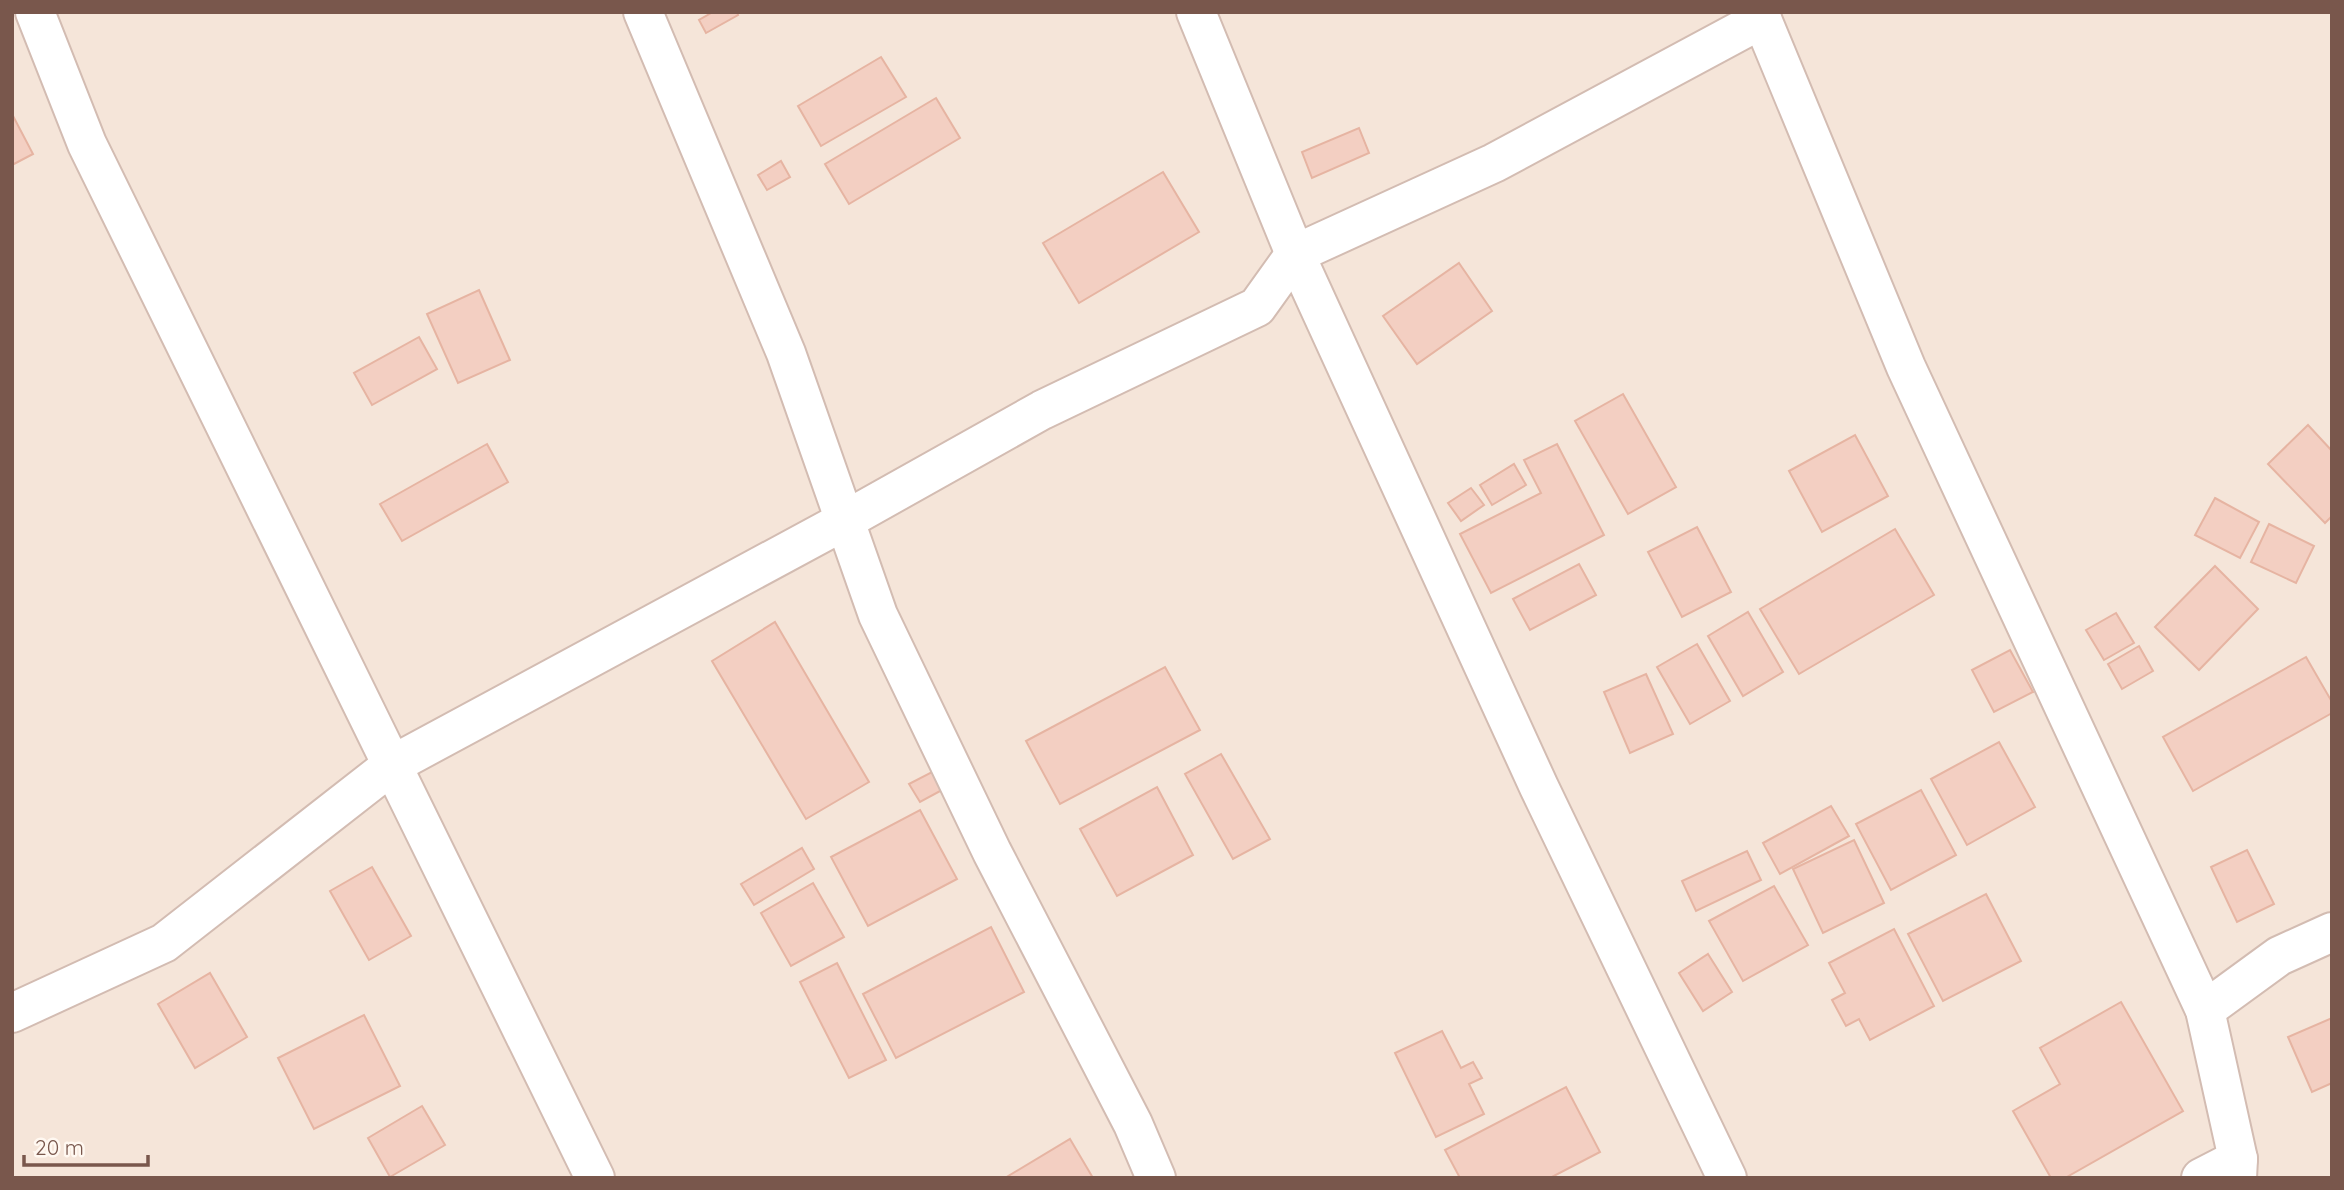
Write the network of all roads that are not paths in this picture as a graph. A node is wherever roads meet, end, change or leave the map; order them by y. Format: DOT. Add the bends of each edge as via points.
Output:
graph roads {
  1 [pos="35,12"];
  2 [pos="643,12"];
  3 [pos="1196,12"];
  4 [pos="1760,15"];
  5 [pos="1295,254"];
  6 [pos="844,522"];
  7 [pos="392,765"];
  8 [pos="2332,932"];
  9 [pos="2205,1010"];
  10 [pos="12,1013"];
  11 [pos="2237,1168"];
  12 [pos="594,1178"];
  13 [pos="1156,1178"];
  14 [pos="1727,1178"];
  15 [pos="2201,1178"];
  1 -- 7 [label="street" via="87,144"];
  2 -- 6 [label="street" via="786,353"];
  3 -- 5 [label="street"];
  4 -- 5 [label="street" via="1494,163"];
  4 -- 9 [label="street" via="1906,367"];
  5 -- 6 [label="street" via="1257,307 1042,410"];
  5 -- 14 [label="street" via="1539,787"];
  6 -- 7 [label="street"];
  6 -- 13 [label="street" via="878,615"];
  7 -- 10 [label="street" via="164,943"];
  7 -- 12 [label="street"];
  8 -- 9 [label="street" via="2279,956"];
  9 -- 11 [label="street"];
  11 -- 15 [label="street"];
}
